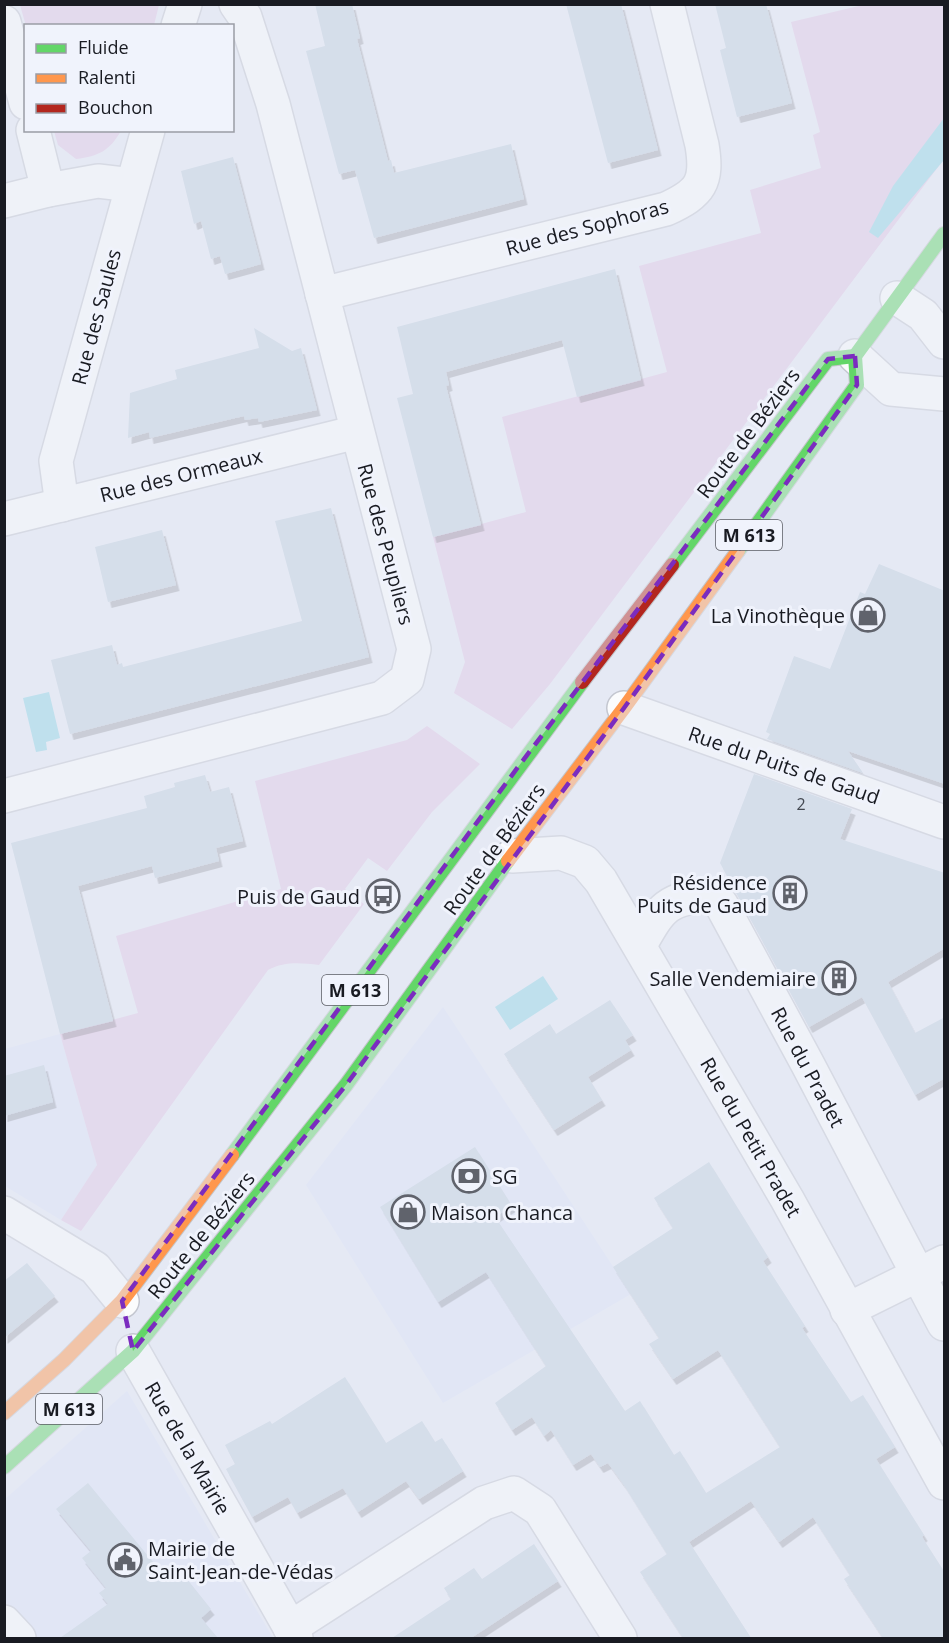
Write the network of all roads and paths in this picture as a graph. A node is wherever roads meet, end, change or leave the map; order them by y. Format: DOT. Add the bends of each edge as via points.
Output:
graph roads {
  1 [pos="184,4"];
  2 [pos="237,4"];
  3 [pos="667,4"];
  4 [pos="4,22"];
  5 [pos="179,24"];
  6 [pos="24,96"];
  7 [pos="34,132"];
  8 [pos="147,132"];
  9 [pos="132,185"];
  10 [pos="48,190"];
  11 [pos="4,201"];
  12 [pos="945,234"];
  13 [pos="322,294"];
  14 [pos="897,298"];
  15 [pos="945,342"];
  16 [pos="855,356"];
  17 [pos="945,394"];
  18 [pos="357,432"];
  19 [pos="62,505"];
  20 [pos="4,519"];
  21 [pos="620,705"];
  22 [pos="4,796"];
  23 [pos="945,822"];
  24 [pos="512,856"];
  25 [pos="640,945"];
  26 [pos="4,1213"];
  27 [pos="931,1269"];
  28 [pos="847,1310"];
  29 [pos="945,1324"];
  30 [pos="127,1326"];
  31 [pos="4,1413"];
  32 [pos="4,1467"];
  33 [pos="945,1483"];
  34 [pos="4,1622"];
  35 [pos="293,1633"];
  36 [pos="19,1638"];
  37 [pos="620,1638"];
  1 -- 5 [label="street"];
  2 -- 13 [label="street, Rue des Peupliers" via="245,17 273,104"];
  3 -- 13 [label="street, Rue des Sophoras" via="705,166 701,185 684,201 666,209"];
  4 -- 6 [label="street"];
  7 -- 10 [label="street"];
  8 -- 9 [label="street, Rue des Saules"];
  9 -- 10 [label="street" via="98,181"];
  9 -- 19 [label="street, Rue des Saules" via="56,461"];
  10 -- 11 [label="street"];
  12 -- 14 [label="main road"];
  13 -- 18 [label="street, Rue des Peupliers"];
  14 -- 15 [label="street" via="923,315"];
  14 -- 16 [label="main road"];
  16 -- 17 [label="street" via="891,389"];
  16 -- 21 [label="main road, Route de Béziers / M 613" via="857,385"];
  16 -- 30 [label="main road, Route de Béziers / M 613" via="828,359 590,681 520,763 349,998"];
  18 -- 19 [label="street, Rue des Ormeaux"];
  18 -- 22 [label="street, Rue des Peupliers" via="414,649 407,679 382,698"];
  19 -- 20 [label="street, Rue des Ormeaux"];
  21 -- 23 [label="street, Rue du Puits de Gaud"];
  21 -- 24 [label="main road, Route de Béziers / M 613"];
  24 -- 25 [label="street, Rue du Petit Pradet" via="561,853 585,862"];
  24 -- 30 [label="main road, Route de Béziers / M 613" via="346,1085"];
  25 -- 27 [label="street, Rue du Pradet" via="653,921 676,901 710,896 720,904 807,1064"];
  25 -- 28 [label="street, Rue du Petit Pradet" via="788,1199"];
  26 -- 30 [label="street, Rue de la Mairie" via="95,1268"];
  27 -- 28 [label="street"];
  27 -- 29 [label="street, Rue du Pradet"];
  28 -- 33 [label="street, Rue du Petit Pradet"];
  30 -- 31 [label="main road, M 613" via="64,1360"];
  30 -- 32 [label="main road, M 613"];
  30 -- 35 [label="street, Rue de la Mairie"];
  34 -- 36 [label="street"];
  35 -- 37 [label="street" via="484,1503 514,1493 540,1510"];
}
